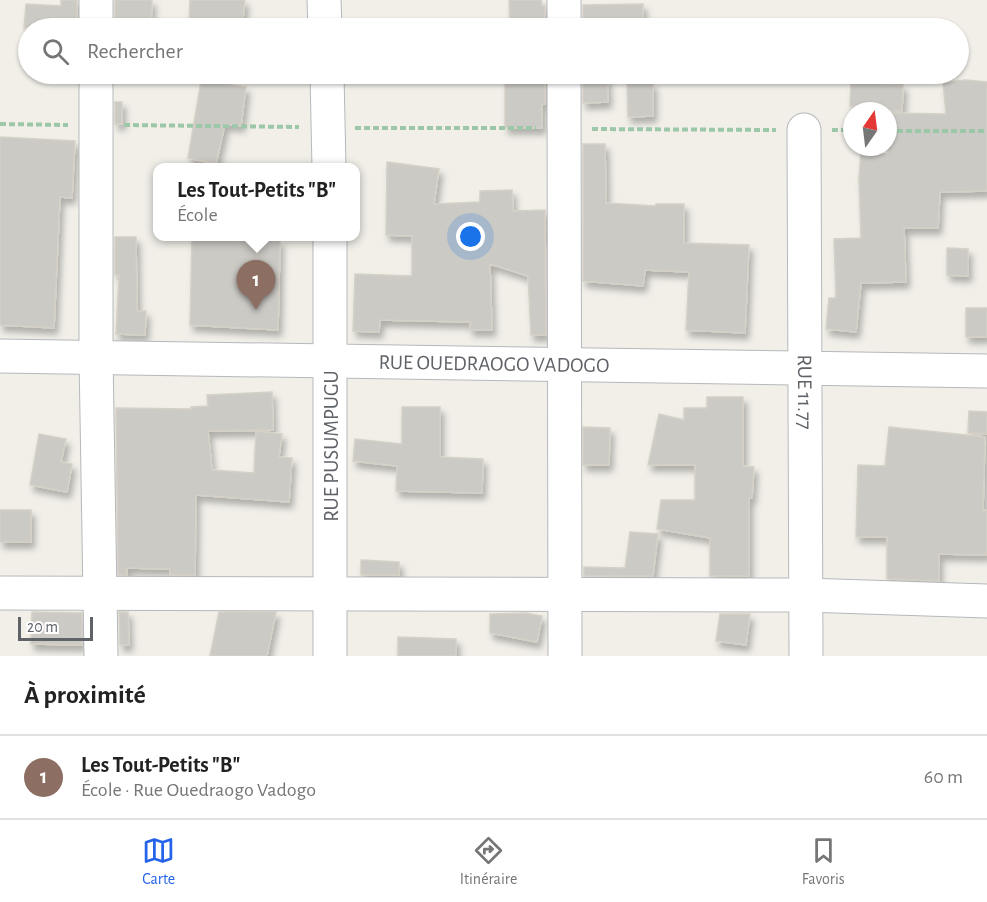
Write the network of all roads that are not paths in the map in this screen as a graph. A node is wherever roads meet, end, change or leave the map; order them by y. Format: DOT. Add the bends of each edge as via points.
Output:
graph roads {
  1 [pos="96,0"];
  2 [pos="324,0"];
  3 [pos="564,0"];
  4 [pos="96,18"];
  5 [pos="325,18"];
  6 [pos="564,18"];
  7 [pos="96,84"];
  8 [pos="327,84"];
  9 [pos="564,84"];
  10 [pos="804,130"];
  11 [pos="329,163"];
  12 [pos="330,241"];
  13 [pos="0,356"];
  14 [pos="96,356"];
  15 [pos="331,361"];
  16 [pos="564,365"];
  17 [pos="805,367"];
  18 [pos="987,371"];
  19 [pos="100,593"];
  20 [pos="0,594"];
  21 [pos="330,595"];
  22 [pos="805,595"];
  23 [pos="564,597"];
  24 [pos="987,601"];
  25 [pos="101,656"];
  26 [pos="330,656"];
  27 [pos="565,656"];
  28 [pos="806,656"];
  1 -- 4 [label="street"];
  2 -- 5 [label="street"];
  3 -- 6 [label="street"];
  7 -- 14 [label="street"];
  8 -- 11 [label="street"];
  9 -- 16 [label="street"];
  10 -- 17 [label="street, RUE 11.77"];
  12 -- 15 [label="street, RUE PUSUMPUGU"];
  13 -- 14 [label="street, RUE OUEDRAOGO VADOGO"];
  14 -- 15 [label="street, RUE OUEDRAOGO VADOGO"];
  14 -- 19 [label="street"];
  15 -- 16 [label="street, RUE OUEDRAOGO VADOGO"];
  15 -- 21 [label="street, RUE PUSUMPUGU"];
  16 -- 17 [label="street, RUE OUEDRAOGO VADOGO"];
  16 -- 23 [label="street"];
  17 -- 18 [label="street, RUE OUEDRAOGO VADOGO"];
  17 -- 22 [label="street, RUE 11.77"];
  19 -- 20 [label="street"];
  19 -- 21 [label="street"];
  19 -- 25 [label="street"];
  21 -- 23 [label="street"];
  21 -- 26 [label="street, RUE PUSUMPUGU"];
  22 -- 23 [label="street"];
  22 -- 24 [label="street"];
  22 -- 28 [label="street, RUE 11.77"];
  23 -- 27 [label="street"];
}
